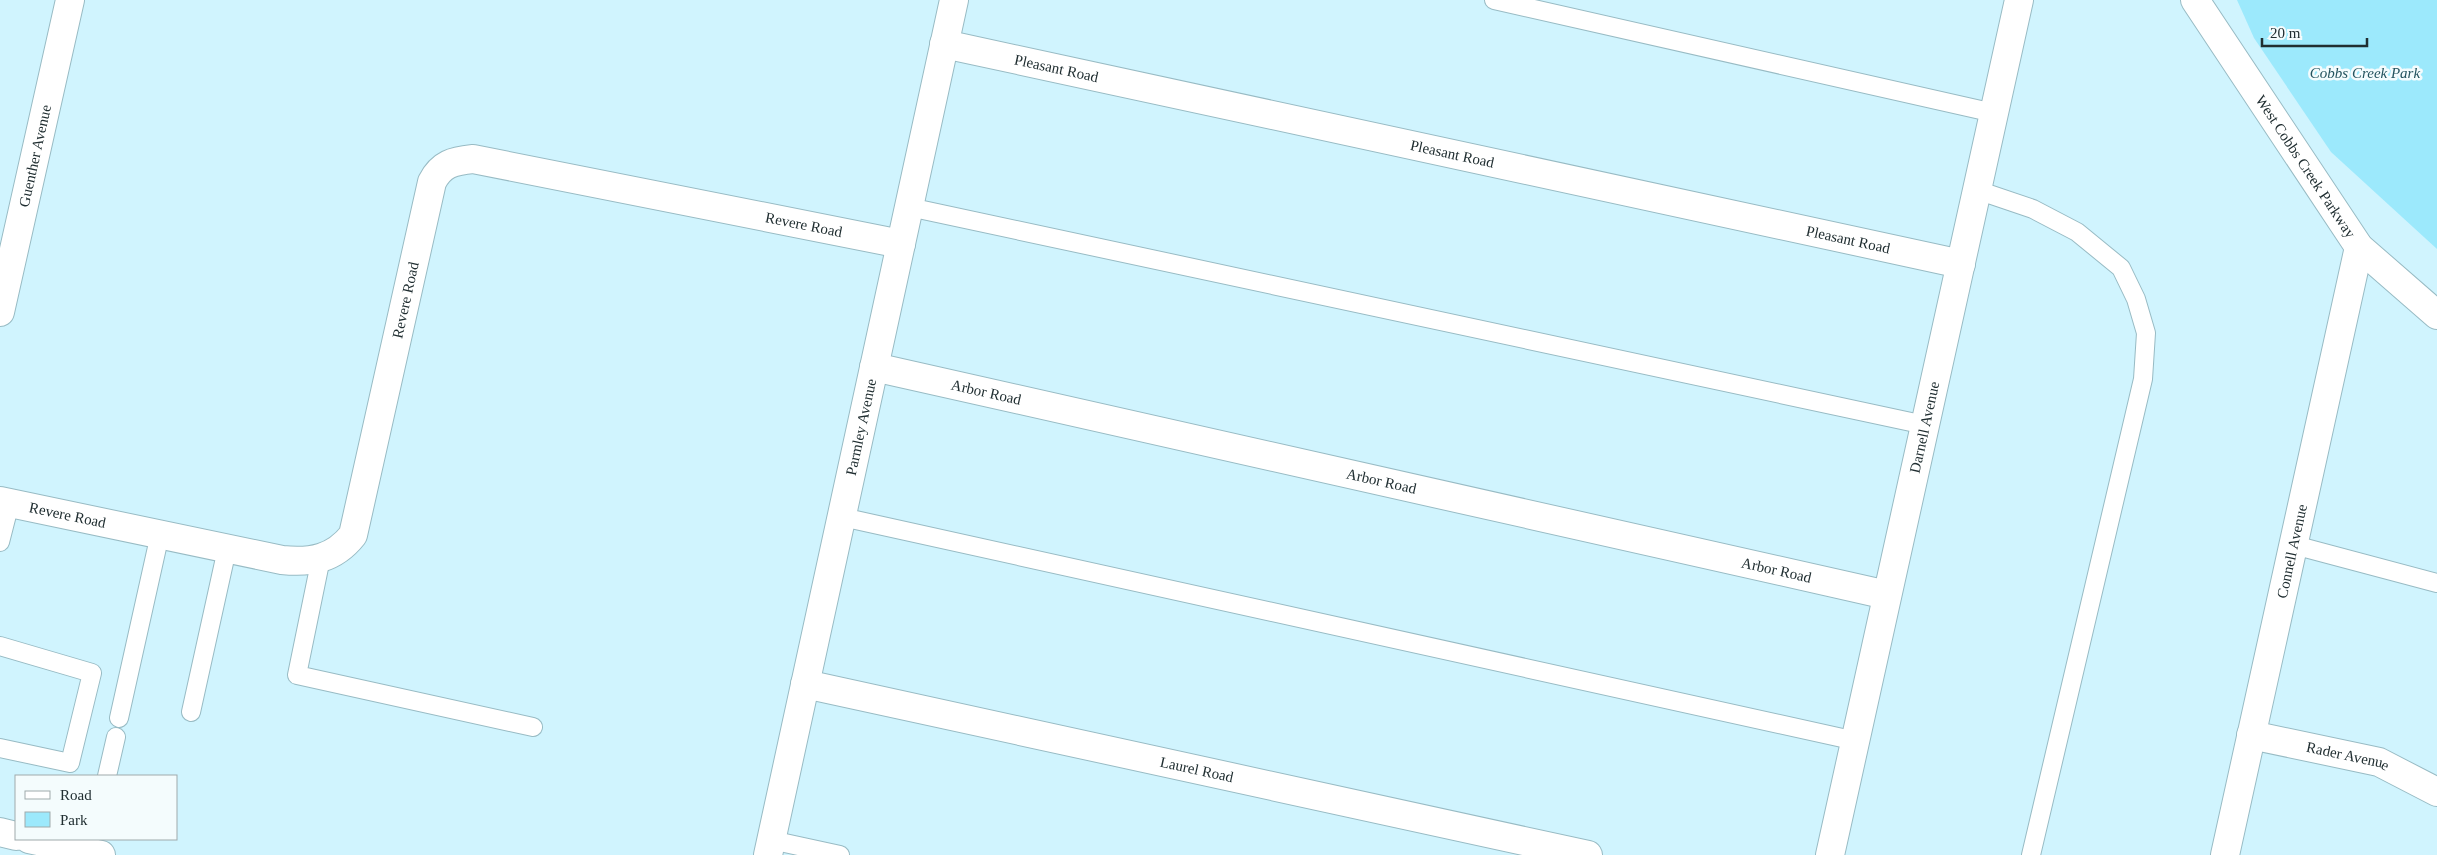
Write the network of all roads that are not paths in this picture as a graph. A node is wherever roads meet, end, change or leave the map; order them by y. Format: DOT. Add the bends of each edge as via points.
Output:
graph roads {
  1 [pos="70,0"];
  2 [pos="954,0"];
  3 [pos="1494,0"];
  4 [pos="2019,0"];
  5 [pos="2195,0"];
  6 [pos="944,44"];
  7 [pos="1994,113"];
  8 [pos="1977,190"];
  9 [pos="909,207"];
  10 [pos="901,244"];
  11 [pos="2360,247"];
  12 [pos="1961,264"];
  13 [pos="0,312"];
  14 [pos="2437,315"];
  15 [pos="874,367"];
  16 [pos="1925,425"];
  17 [pos="5,502"];
  18 [pos="842,517"];
  19 [pos="160,534"];
  20 [pos="0,542"];
  21 [pos="2294,544"];
  22 [pos="227,548"];
  23 [pos="321,558"];
  24 [pos="2437,583"];
  25 [pos="1887,595"];
  26 [pos="0,646"];
  27 [pos="805,684"];
  28 [pos="191,712"];
  29 [pos="120,718"];
  30 [pos="533,727"];
  31 [pos="2252,735"];
  32 [pos="116,737"];
  33 [pos="1856,741"];
  34 [pos="0,748"];
  35 [pos="107,775"];
  36 [pos="2437,792"];
  37 [pos="0,832"];
  38 [pos="15,836"];
  39 [pos="36,840"];
  40 [pos="770,847"];
  41 [pos="95,849"];
  42 [pos="840,855"];
  43 [pos="1588,855"];
  44 [pos="1830,855"];
  45 [pos="2031,855"];
  46 [pos="2225,855"];
  1 -- 13 [label="street, Guenther Avenue"];
  2 -- 6 [label="street, Parmley Avenue"];
  3 -- 7 [label="lane"];
  4 -- 7 [label="street, Darnell Avenue"];
  5 -- 11 [label="street, West Cobbs Creek Parkway"];
  6 -- 9 [label="street, Parmley Avenue"];
  6 -- 12 [label="street, Pleasant Road"];
  7 -- 8 [label="street, Darnell Avenue"];
  8 -- 12 [label="street, Darnell Avenue"];
  8 -- 45 [label="lane" via="2033,209 2077,232 2121,268 2136,299 2146,333 2143,379"];
  9 -- 10 [label="street, Parmley Avenue"];
  9 -- 16 [label="lane"];
  10 -- 15 [label="street, Parmley Avenue"];
  10 -- 23 [label="street, Revere Road" via="473,159 447,163 432,182 353,535 343,548"];
  11 -- 14 [label="street, West Cobbs Creek Parkway"];
  11 -- 21 [label="street, Connell Avenue"];
  12 -- 16 [label="street, Darnell Avenue"];
  15 -- 18 [label="street, Parmley Avenue"];
  15 -- 25 [label="street, Arbor Road"];
  16 -- 25 [label="street, Darnell Avenue"];
  17 -- 19 [label="street, Revere Road"];
  17 -- 20 [label="lane"];
  18 -- 27 [label="street, Parmley Avenue"];
  18 -- 33 [label="lane"];
  19 -- 22 [label="street, Revere Road"];
  19 -- 29 [label="lane"];
  21 -- 24 [label="lane"];
  21 -- 31 [label="street, Connell Avenue"];
  22 -- 23 [label="street, Revere Road" via="297,562"];
  22 -- 28 [label="lane"];
  23 -- 30 [label="lane" via="297,675"];
  25 -- 33 [label="street, Darnell Avenue"];
  26 -- 34 [label="lane" via="92,673 70,763"];
  27 -- 40 [label="street, Parmley Avenue"];
  27 -- 43 [label="street, Laurel Road"];
  31 -- 36 [label="street, Rader Avenue" via="2379,762"];
  31 -- 46 [label="street, Connell Avenue"];
  32 -- 35 [label="lane"];
  33 -- 44 [label="street, Darnell Avenue"];
  37 -- 38 [label="street"];
  39 -- 41 [label="street"];
  40 -- 42 [label="lane"];
}
